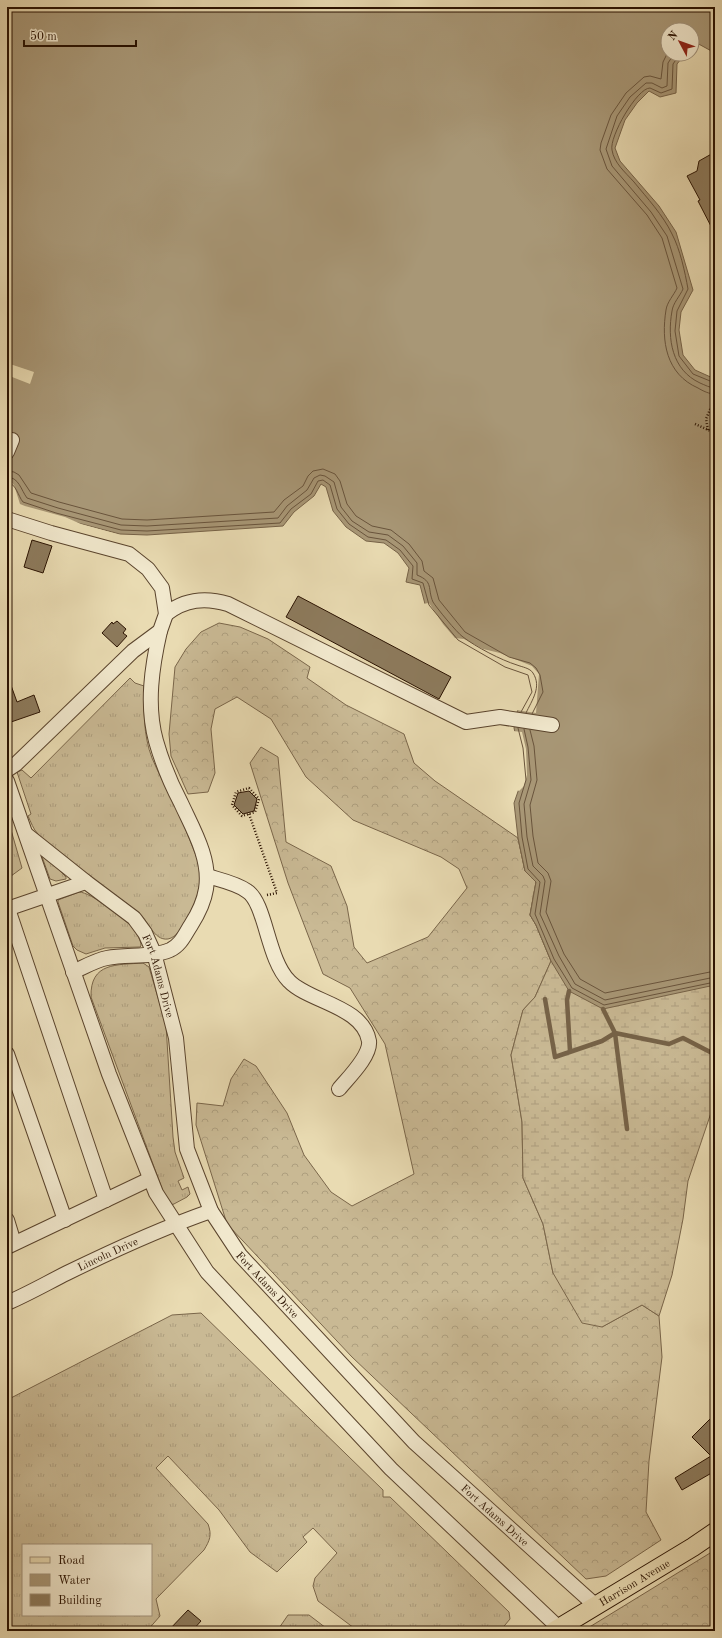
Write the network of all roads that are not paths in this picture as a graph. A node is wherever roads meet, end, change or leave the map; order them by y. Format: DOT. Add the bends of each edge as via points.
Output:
graph roads {
  1 [pos="7,519"];
  2 [pos="166,614"];
  3 [pos="160,630"];
  4 [pos="552,725"];
  5 [pos="7,770"];
  6 [pos="7,781"];
  7 [pos="27,834"];
  8 [pos="207,876"];
  9 [pos="86,882"];
  10 [pos="47,895"];
  11 [pos="7,909"];
  12 [pos="154,954"];
  13 [pos="73,972"];
  14 [pos="7,1054"];
  15 [pos="339,1089"];
  16 [pos="150,1179"];
  17 [pos="106,1200"];
  18 [pos="211,1211"];
  19 [pos="7,1220"];
  20 [pos="65,1220"];
  21 [pos="177,1225"];
  22 [pos="11,1245"];
  23 [pos="7,1303"];
  24 [pos="715,1532"];
  25 [pos="596,1606"];
  26 [pos="556,1629"];
  1 -- 2 [label="street" via="129,554 148,569 162,588"];
  2 -- 3 [label="street"];
  2 -- 4 [label="street" via="193,600 218,601 466,722 500,717"];
  3 -- 5 [label="street" via="133,651"];
  3 -- 8 [label="street" via="151,679 153,726 164,763 200,844"];
  6 -- 7 [label="street"];
  7 -- 9 [label="street, Fort Adams Drive"];
  7 -- 10 [label="street"];
  8 -- 12 [label="street" via="198,916 182,941 170,950"];
  8 -- 15 [label="street" via="248,891 255,899 270,946 283,975 301,990 345,1011 362,1026 369,1044 364,1058"];
  9 -- 10 [label="street"];
  9 -- 12 [label="street, Fort Adams Drive" via="134,918 145,933"];
  10 -- 11 [label="street"];
  10 -- 13 [label="street"];
  11 -- 17 [label="street"];
  12 -- 13 [label="street" via="106,958"];
  12 -- 18 [label="street, Fort Adams Drive" via="176,1038 187,1149"];
  13 -- 16 [label="street"];
  14 -- 20 [label="street"];
  16 -- 17 [label="street"];
  16 -- 21 [label="street"];
  17 -- 20 [label="street"];
  18 -- 21 [label="street, Lincoln Drive"];
  18 -- 25 [label="street, Fort Adams Drive" via="240,1255 414,1442"];
  19 -- 22 [label="street"];
  20 -- 22 [label="street"];
  21 -- 23 [label="street, Lincoln Drive" via="111,1252"];
  21 -- 26 [label="street" via="207,1272 391,1469"];
  24 -- 25 [label="main road, Harrison Avenue"];
  25 -- 26 [label="main road, Harrison Avenue"];
}
